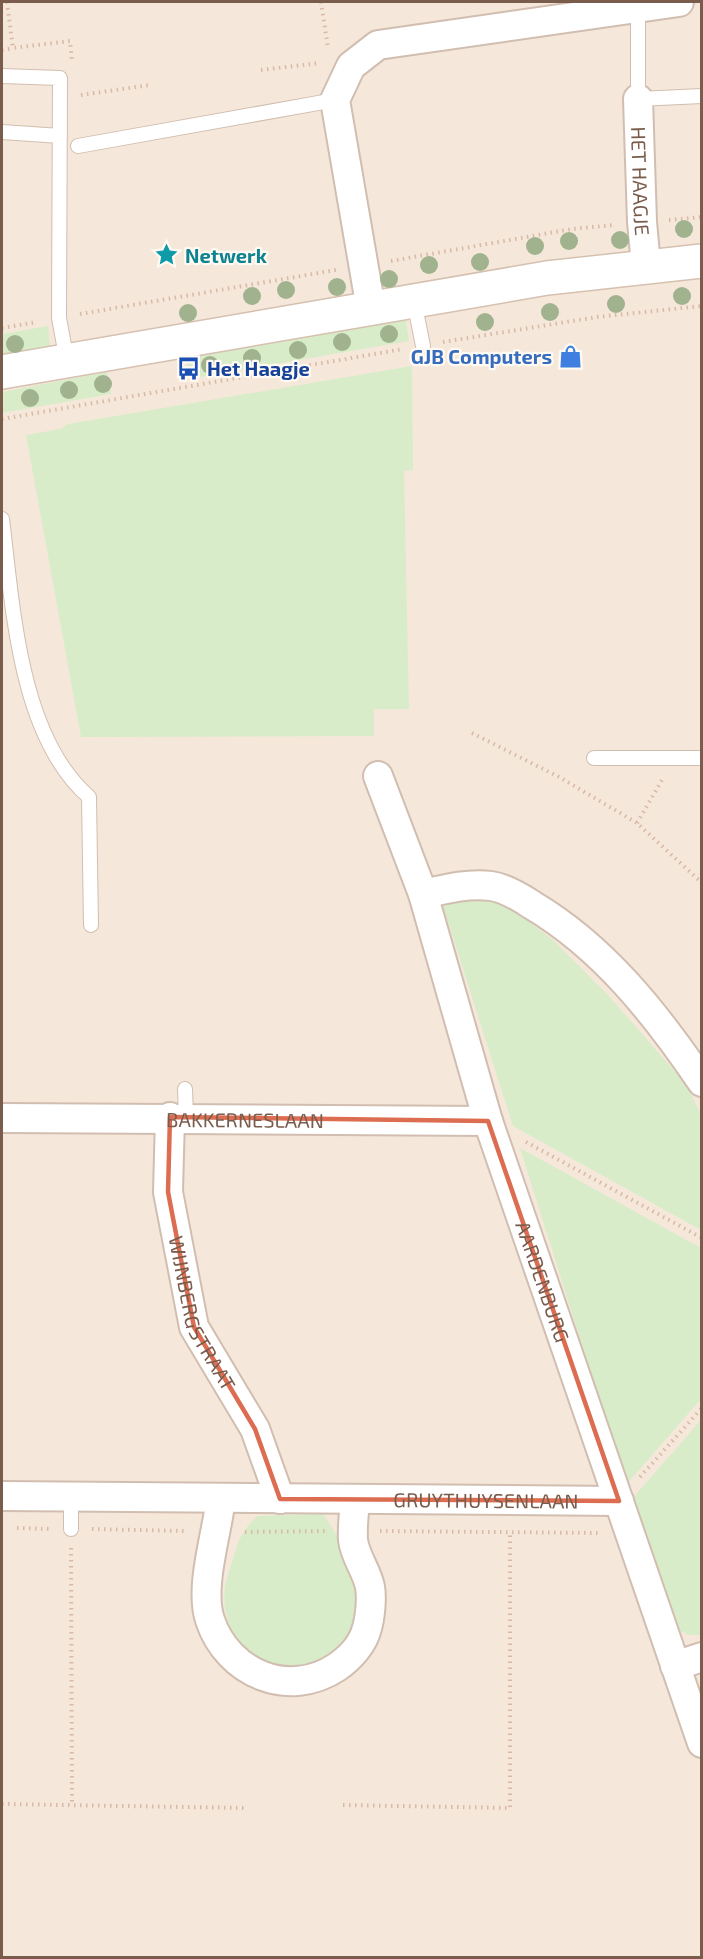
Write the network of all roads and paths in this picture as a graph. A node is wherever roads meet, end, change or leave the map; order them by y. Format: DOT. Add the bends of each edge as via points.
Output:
graph roads {
  1 [pos="679,2"];
  2 [pos="638,8"];
  3 [pos="13,48"];
  4 [pos="2,50"];
  5 [pos="330,62"];
  6 [pos="261,70"];
  7 [pos="2,76"];
  8 [pos="702,96"];
  9 [pos="638,99"];
  10 [pos="335,100"];
  11 [pos="2,132"];
  12 [pos="60,136"];
  13 [pos="78,146"];
  14 [pos="702,261"];
  15 [pos="646,265"];
  16 [pos="414,301"];
  17 [pos="702,306"];
  18 [pos="371,309"];
  19 [pos="423,346"];
  20 [pos="67,361"];
  21 [pos="2,372"];
  22 [pos="2,419"];
  23 [pos="2,519"];
  24 [pos="472,733"];
  25 [pos="594,758"];
  26 [pos="676,758"];
  27 [pos="702,758"];
  28 [pos="378,776"];
  29 [pos="637,823"];
  30 [pos="702,883"];
  31 [pos="423,894"];
  32 [pos="92,925"];
  33 [pos="696,1063"];
  34 [pos="185,1089"];
  35 [pos="178,1117"];
  36 [pos="2,1118"];
  37 [pos="488,1121"];
  38 [pos="702,1239"];
  39 [pos="702,1408"];
  40 [pos="2,1496"];
  41 [pos="71,1497"];
  42 [pos="221,1498"];
  43 [pos="280,1499"];
  44 [pos="355,1500"];
  45 [pos="509,1501"];
  46 [pos="619,1501"];
  47 [pos="13,1528"];
  48 [pos="71,1529"];
  49 [pos="354,1531"];
  50 [pos="217,1532"];
  51 [pos="510,1532"];
  52 [pos="630,1533"];
  53 [pos="688,1661"];
  54 [pos="702,1743"];
  55 [pos="2,1804"];
  56 [pos="72,1805"];
  57 [pos="343,1805"];
  58 [pos="245,1808"];
  1 -- 2 [label="street"];
  2 -- 9 [label="lane"];
  2 -- 10 [label="street" via="378,45 351,66"];
  3 -- 4 [label="path"];
  5 -- 6 [label="path"];
  7 -- 12 [label="lane" via="60,78"];
  8 -- 9 [label="lane"];
  9 -- 15 [label="street, HET HAAGJE"];
  10 -- 13 [label="lane"];
  10 -- 18 [label="street"];
  11 -- 12 [label="lane"];
  12 -- 20 [label="lane" via="59,318"];
  14 -- 15 [label="main road, HET HAAGJE"];
  15 -- 16 [label="main road, HET HAAGJE"];
  16 -- 18 [label="main road, HET HAAGJE"];
  16 -- 19 [label="lane"];
  17 -- 19 [label="path" via="597,317"];
  18 -- 20 [label="main road, HET HAAGJE"];
  19 -- 22 [label="path"];
  20 -- 21 [label="main road, HET HAAGJE"];
  23 -- 32 [label="lane" via="16,628 34,713 72,782 89,797"];
  24 -- 29 [label="path" via="559,777"];
  25 -- 26 [label="lane"];
  26 -- 27 [label="lane"];
  26 -- 29 [label="path"];
  28 -- 31 [label="street, AARDENBURG"];
  29 -- 30 [label="path"];
  31 -- 33 [label="street" via="458,886 492,886 516,895 593,951 634,990"];
  31 -- 37 [label="street, AARDENBURG"];
  34 -- 35 [label="lane"];
  35 -- 36 [label="street, BAKKERNESLAAN"];
  35 -- 37 [label="street, BAKKERNESLAAN"];
  35 -- 43 [label="street, WIJNBERGSTRAAT" via="168,1192 194,1327 255,1429"];
  37 -- 38 [label="path"];
  37 -- 46 [label="street, AARDENBURG"];
  39 -- 46 [label="path"];
  40 -- 41 [label="street, GRUYTHUYSENLAAN"];
  41 -- 42 [label="street, GRUYTHUYSENLAAN"];
  41 -- 48 [label="lane"];
  42 -- 43 [label="street, GRUYTHUYSENLAAN"];
  42 -- 50 [label="street"];
  43 -- 44 [label="street, GRUYTHUYSENLAAN"];
  44 -- 45 [label="street, GRUYTHUYSENLAAN"];
  44 -- 49 [label="street"];
  45 -- 46 [label="street, GRUYTHUYSENLAAN"];
  45 -- 51 [label="path"];
  46 -- 52 [label="street, AARDENBURG"];
  47 -- 48 [label="path"];
  48 -- 50 [label="path"];
  48 -- 56 [label="path"];
  49 -- 50 [label="path"];
  49 -- 50 [label="street" via="353,1541 370,1588 367,1629 350,1658 320,1678 285,1682 252,1672 223,1647 209,1618 207,1578"];
  49 -- 51 [label="path"];
  51 -- 52 [label="path"];
  51 -- 57 [label="path" via="510,1808"];
  52 -- 53 [label="street, AARDENBURG"];
  53 -- 54 [label="street, AARDENBURG"];
  55 -- 56 [label="path"];
  56 -- 58 [label="path"];
}
